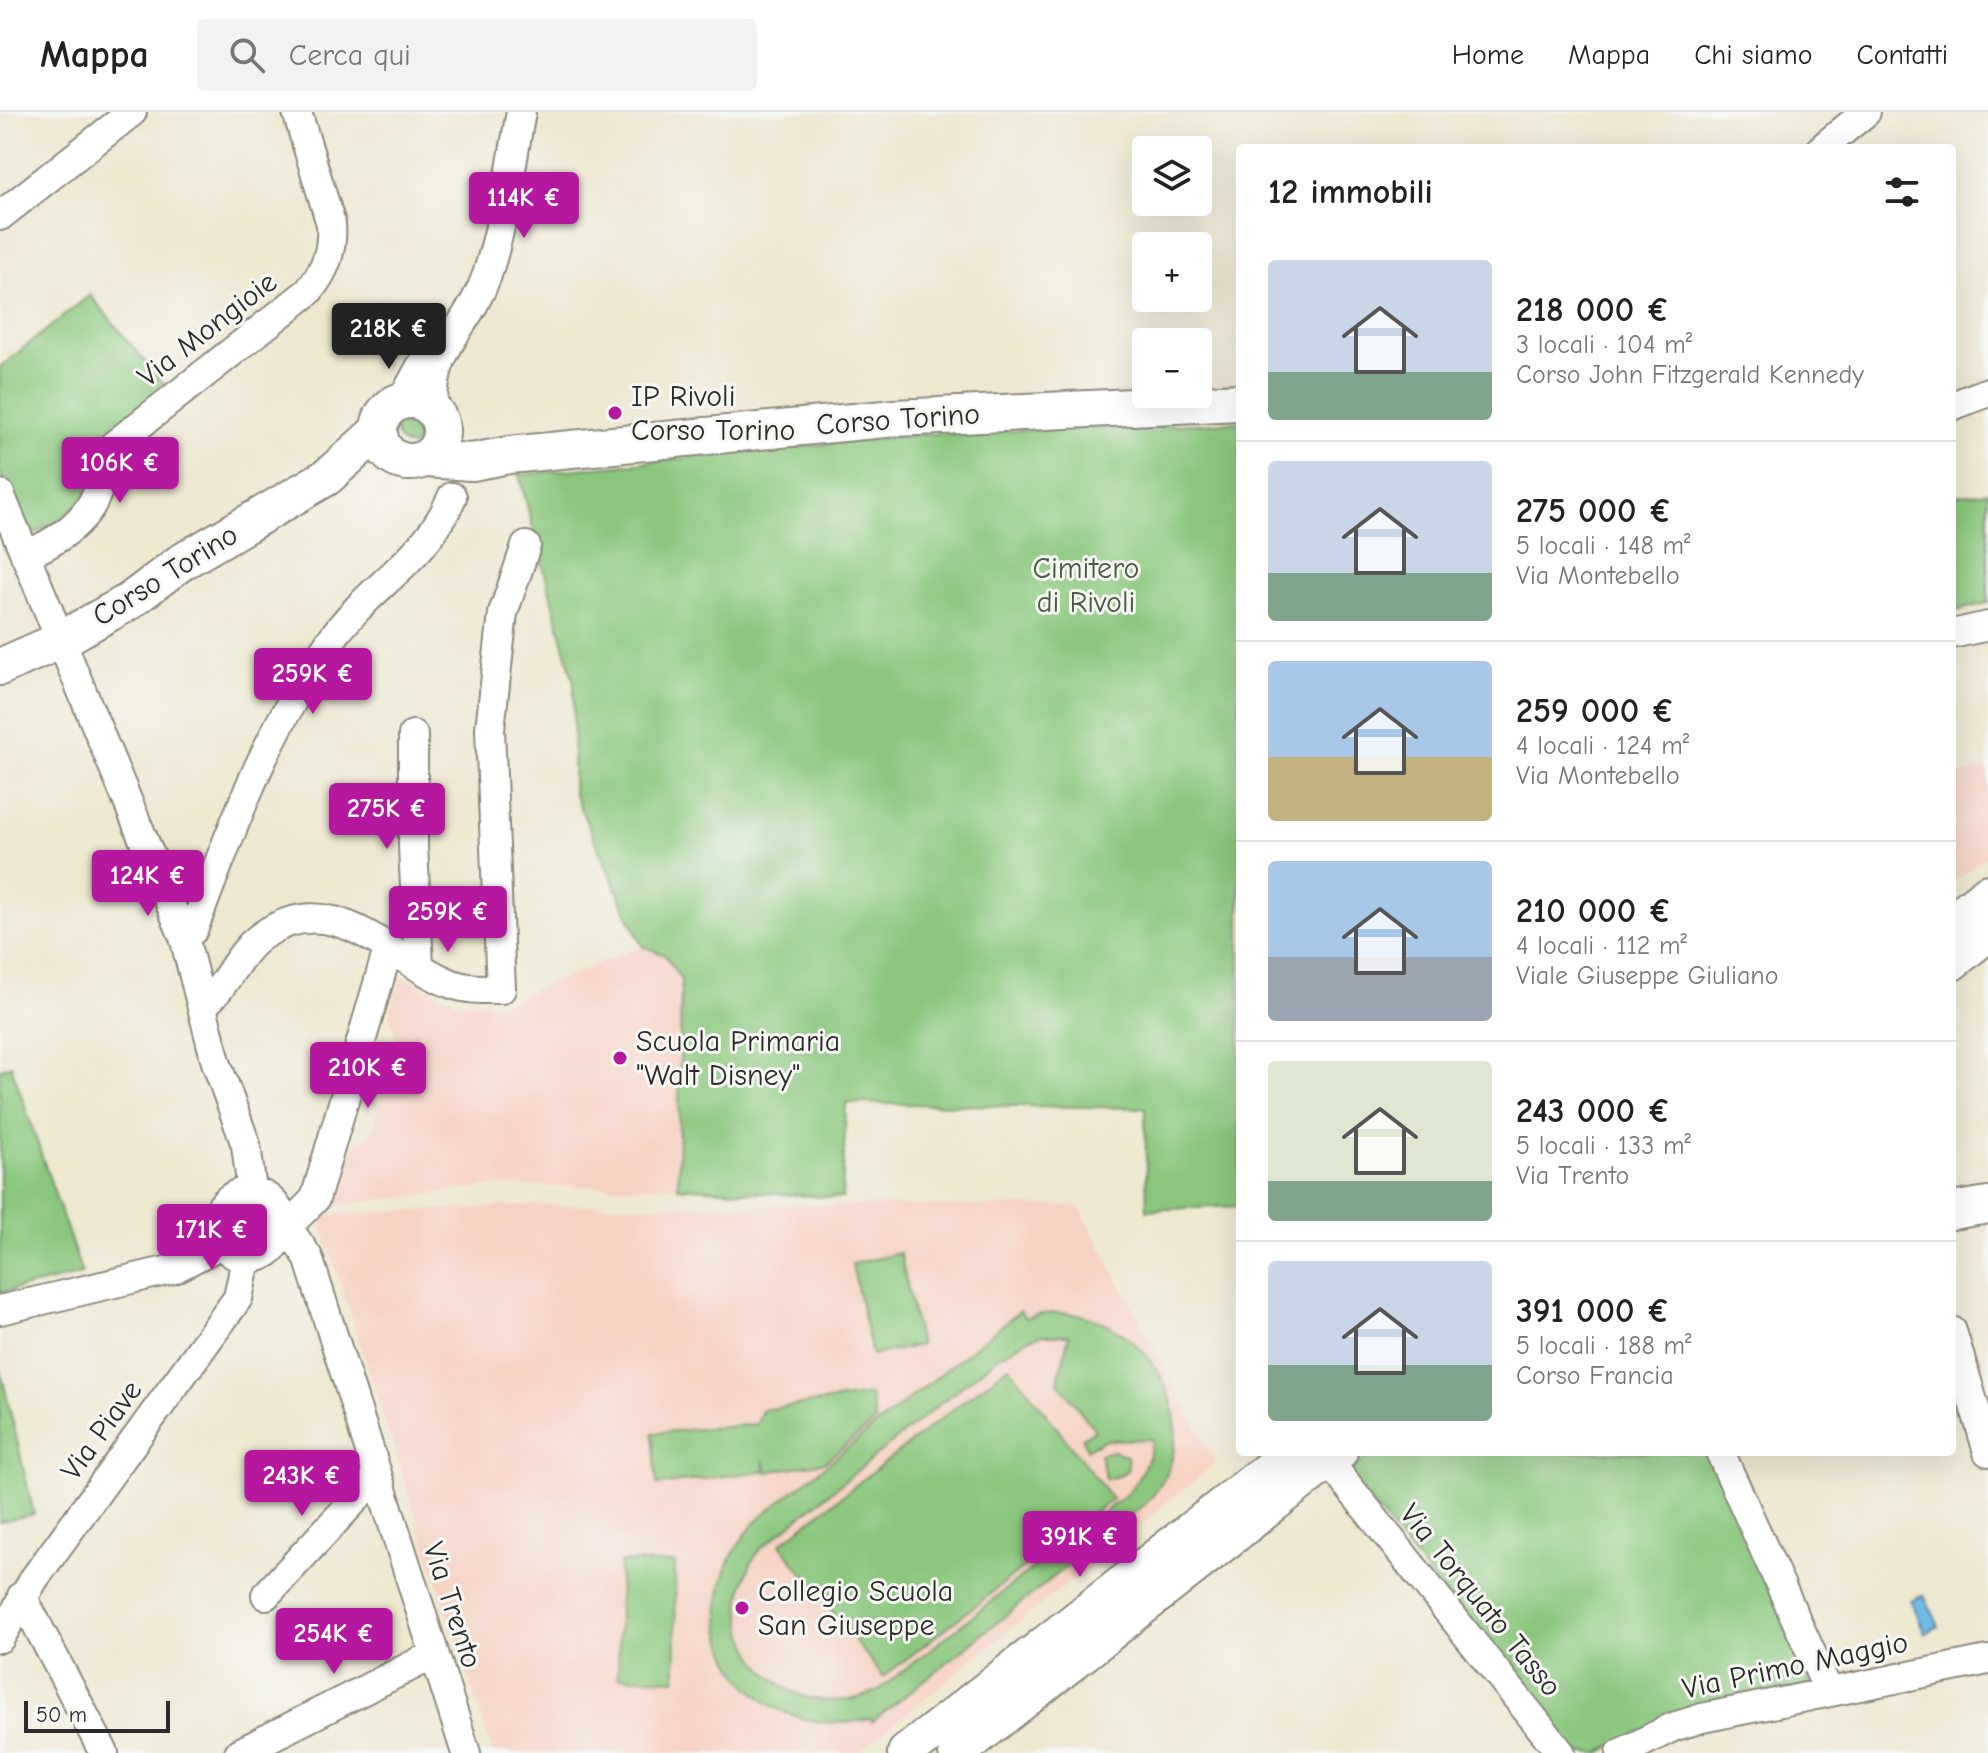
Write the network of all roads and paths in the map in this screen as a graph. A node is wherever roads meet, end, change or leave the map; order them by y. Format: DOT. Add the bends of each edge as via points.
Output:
graph roads {
  1 [pos="132,112"];
  2 [pos="297,112"];
  3 [pos="521,112"];
  4 [pos="1866,112"];
  5 [pos="1827,144"];
  6 [pos="0,216"];
  7 [pos="1988,392"];
  8 [pos="1236,402"];
  9 [pos="1956,404"];
  10 [pos="425,412"];
  11 [pos="399,449"];
  12 [pos="509,455"];
  13 [pos="0,494"];
  14 [pos="452,497"];
  15 [pos="526,546"];
  16 [pos="25,555"];
  17 [pos="1988,626"];
  18 [pos="1956,633"];
  19 [pos="59,641"];
  20 [pos="0,667"];
  21 [pos="413,735"];
  22 [pos="1988,893"];
  23 [pos="1956,918"];
  24 [pos="1988,933"];
  25 [pos="184,937"];
  26 [pos="389,946"];
  27 [pos="1956,959"];
  28 [pos="419,966"];
  29 [pos="204,1004"];
  30 [pos="252,1191"];
  31 [pos="1988,1205"];
  32 [pos="1956,1210"];
  33 [pos="283,1226"];
  34 [pos="221,1244"];
  35 [pos="246,1259"];
  36 [pos="0,1310"];
  37 [pos="1956,1344"];
  38 [pos="1988,1452"];
  39 [pos="1286,1456"];
  40 [pos="1328,1456"];
  41 [pos="1330,1456"];
  42 [pos="1722,1456"];
  43 [pos="377,1476"];
  44 [pos="266,1595"];
  45 [pos="22,1596"];
  46 [pos="0,1638"];
  47 [pos="433,1655"];
  48 [pos="1988,1660"];
  49 [pos="1828,1690"];
  50 [pos="104,1753"];
  51 [pos="239,1753"];
  52 [pos="466,1753"];
  53 [pos="906,1753"];
  54 [pos="957,1753"];
  55 [pos="1561,1753"];
  56 [pos="1621,1753"];
  1 -- 6 [label="street"];
  2 -- 16 [label="street, Via Mongioie" via="331,224 332,243 319,278 114,445 84,515 58,538"];
  3 -- 10 [label="street" via="496,246 477,298 435,372"];
  4 -- 5 [label="street"];
  7 -- 9 [label="street"];
  8 -- 12 [label="main road, Corso Torino" via="895,418"];
  10 -- 11 [label="main road" via="439,444"];
  10 -- 11 [label="main road" via="387,411"];
  10 -- 12 [label="main road, Corso Torino" via="458,438"];
  11 -- 12 [label="main road, Corso Torino" via="481,462"];
  11 -- 19 [label="main road, Corso Torino" via="327,477"];
  13 -- 16 [label="street"];
  14 -- 25 [label="street" via="420,551 383,580 346,620 295,695 252,775 193,930"];
  15 -- 28 [label="street" via="503,613 490,729 501,989 455,985"];
  16 -- 19 [label="street"];
  17 -- 18 [label="street"];
  19 -- 20 [label="main road, Corso Torino"];
  19 -- 25 [label="street"];
  21 -- 28 [label="street"];
  22 -- 23 [label="main road"];
  24 -- 27 [label="main road"];
  25 -- 29 [label="street"];
  26 -- 28 [label="street"];
  26 -- 29 [label="street" via="366,932 326,920 285,924 248,947"];
  26 -- 33 [label="street" via="315,1199"];
  29 -- 30 [label="street" via="216,1062 246,1145"];
  30 -- 33 [label="street" via="270,1199"];
  30 -- 34 [label="street" via="223,1203 215,1224"];
  31 -- 32 [label="main road"];
  33 -- 35 [label="street" via="273,1249"];
  33 -- 43 [label="street, Via Trento" via="308,1257"];
  34 -- 35 [label="street"];
  34 -- 36 [label="street" via="174,1269"];
  35 -- 45 [label="street, Via Piave" via="238,1298"];
  37 -- 38 [label="street"];
  39 -- 53 [label="main road"];
  40 -- 54 [label="main road"];
  41 -- 55 [label="street, Via Torquato Tasso"];
  42 -- 49 [label="street"];
  43 -- 44 [label="street"];
  43 -- 47 [label="street, Via Trento"];
  45 -- 46 [label="street, Via Piave"];
  45 -- 50 [label="street"];
  47 -- 51 [label="street"];
  47 -- 52 [label="street, Via Trento"];
  48 -- 49 [label="street, Via Primo Maggio"];
  49 -- 56 [label="street, Via Primo Maggio" via="1702,1718"];
}
